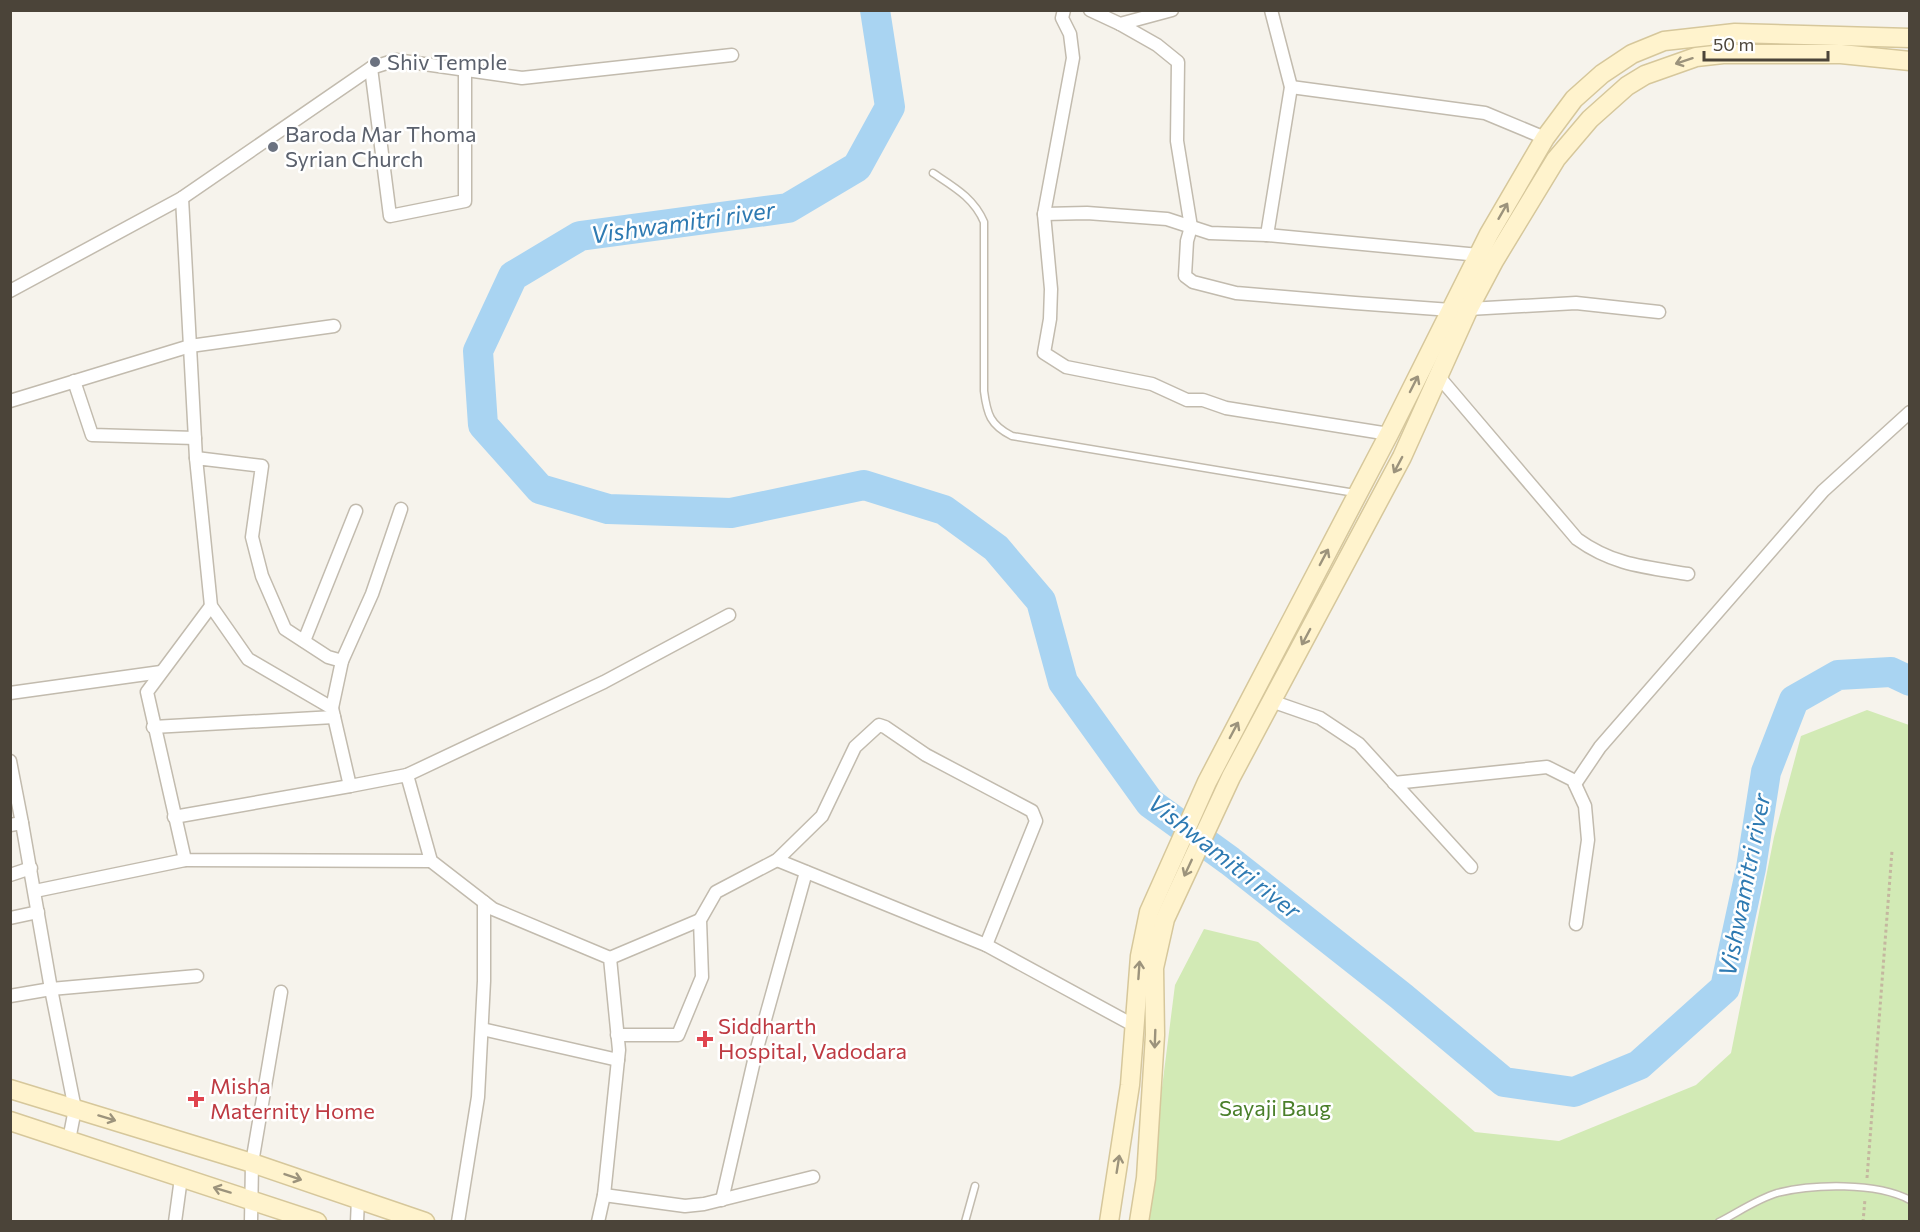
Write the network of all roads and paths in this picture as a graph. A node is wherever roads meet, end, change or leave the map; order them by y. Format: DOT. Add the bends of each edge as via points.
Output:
graph roads {
  1 [pos="1064,10"];
  2 [pos="1090,10"];
  3 [pos="1172,10"];
  4 [pos="1271,10"];
  5 [pos="1120,24"];
  6 [pos="1910,38"];
  7 [pos="732,55"];
  8 [pos="1910,60"];
  9 [pos="371,68"];
  10 [pos="465,69"];
  11 [pos="1291,87"];
  12 [pos="1545,138"];
  13 [pos="933,173"];
  14 [pos="182,198"];
  15 [pos="1044,214"];
  16 [pos="1191,227"];
  17 [pos="1267,235"];
  18 [pos="1479,255"];
  19 [pos="10,291"];
  20 [pos="1460,309"];
  21 [pos="1659,312"];
  22 [pos="334,326"];
  23 [pos="190,345"];
  24 [pos="1440,378"];
  25 [pos="74,381"];
  26 [pos="10,401"];
  27 [pos="1910,412"];
  28 [pos="1389,434"];
  29 [pos="195,438"];
  30 [pos="196,458"];
  31 [pos="1358,493"];
  32 [pos="401,509"];
  33 [pos="356,511"];
  34 [pos="1688,574"];
  35 [pos="210,606"];
  36 [pos="729,615"];
  37 [pos="304,641"];
  38 [pos="342,661"];
  39 [pos="161,672"];
  40 [pos="10,693"];
  41 [pos="1271,701"];
  42 [pos="333,713"];
  43 [pos="153,727"];
  44 [pos="10,761"];
  45 [pos="407,775"];
  46 [pos="1394,783"];
  47 [pos="1575,784"];
  48 [pos="350,786"];
  49 [pos="174,817"];
  50 [pos="16,824"];
  51 [pos="1892,851"];
  52 [pos="184,860"];
  53 [pos="777,860"];
  54 [pos="431,861"];
  55 [pos="1471,867"];
  56 [pos="31,868"];
  57 [pos="806,872"];
  58 [pos="10,875"];
  59 [pos="35,891"];
  60 [pos="484,902"];
  61 [pos="39,912"];
  62 [pos="1157,915"];
  63 [pos="10,918"];
  64 [pos="700,920"];
  65 [pos="1576,924"];
  66 [pos="986,945"];
  67 [pos="610,958"];
  68 [pos="197,976"];
  69 [pos="51,989"];
  70 [pos="281,992"];
  71 [pos="10,996"];
  72 [pos="1135,1026"];
  73 [pos="482,1029"];
  74 [pos="617,1035"];
  75 [pos="618,1060"];
  76 [pos="10,1089"];
  77 [pos="75,1108"];
  78 [pos="10,1121"];
  79 [pos="69,1140"];
  80 [pos="252,1163"];
  81 [pos="813,1177"];
  82 [pos="181,1178"];
  83 [pos="975,1186"];
  84 [pos="1866,1189"];
  85 [pos="604,1195"];
  86 [pos="252,1199"];
  87 [pos="358,1199"];
  88 [pos="722,1200"];
  89 [pos="1910,1200"];
  90 [pos="1729,1219"];
  91 [pos="175,1221"];
  92 [pos="251,1221"];
  93 [pos="317,1221"];
  94 [pos="357,1221"];
  95 [pos="425,1221"];
  96 [pos="458,1221"];
  97 [pos="598,1221"];
  98 [pos="965,1221"];
  99 [pos="1110,1221"];
  100 [pos="1138,1221"];
  101 [pos="1719,1221"];
  102 [pos="1863,1221"];
  1 -- 15 [label="street" via="1062,18 1070,34 1073,58"];
  2 -- 5 [label="street"];
  3 -- 5 [label="street"];
  4 -- 11 [label="street"];
  5 -- 16 [label="street" via="1178,62 1177,141"];
  6 -- 12 [label="street" via="1735,33 1664,41 1632,54 1602,74 1574,99"];
  7 -- 10 [label="street" via="522,78"];
  8 -- 20 [label="street, one-way" via="1841,54 1723,54 1696,57 1645,75 1590,119 1556,159"];
  9 -- 10 [label="street" via="396,60"];
  9 -- 10 [label="street" via="390,216 465,201"];
  9 -- 14 [label="street"];
  11 -- 12 [label="street" via="1485,113"];
  11 -- 17 [label="street"];
  18 -- 12 [label="street, one-way"];
  13 -- 31 [label="lane" via="965,194 978,207 984,222 984,391 987,414 996,428 1012,436"];
  14 -- 19 [label="street"];
  14 -- 23 [label="street"];
  15 -- 16 [label="street" via="1167,219"];
  15 -- 28 [label="street" via="1051,299 1044,352 1066,366 1152,384 1187,400"];
  16 -- 17 [label="street" via="1209,233"];
  16 -- 20 [label="street" via="1185,276 1193,282 1236,292"];
  17 -- 18 [label="street"];
  18 -- 20 [label="street"];
  20 -- 21 [label="street" via="1576,303"];
  20 -- 24 [label="street"];
  28 -- 20 [label="street, one-way"];
  22 -- 23 [label="street"];
  23 -- 25 [label="street"];
  23 -- 29 [label="street"];
  24 -- 34 [label="street" via="1577,539 1598,555 1623,564"];
  24 -- 41 [label="street, one-way"];
  25 -- 26 [label="street"];
  25 -- 29 [label="street" via="92,435"];
  27 -- 47 [label="street" via="1823,491 1600,747"];
  28 -- 31 [label="street"];
  29 -- 30 [label="street"];
  30 -- 35 [label="street"];
  30 -- 37 [label="street" via="262,466 252,537 262,576 285,629"];
  62 -- 31 [label="street, one-way" via="1207,782"];
  32 -- 38 [label="street" via="372,594"];
  33 -- 37 [label="street"];
  35 -- 39 [label="street"];
  35 -- 42 [label="street" via="248,659"];
  36 -- 45 [label="street" via="604,682"];
  37 -- 38 [label="street"];
  38 -- 42 [label="street"];
  39 -- 40 [label="street"];
  39 -- 43 [label="street" via="147,692"];
  41 -- 46 [label="street" via="1338,727"];
  41 -- 62 [label="street, one-way"];
  42 -- 43 [label="street"];
  42 -- 48 [label="street"];
  43 -- 49 [label="street"];
  44 -- 50 [label="street"];
  45 -- 48 [label="street"];
  45 -- 54 [label="street"];
  46 -- 47 [label="street" via="1547,767"];
  46 -- 55 [label="street"];
  47 -- 65 [label="street" via="1585,806 1588,840"];
  48 -- 49 [label="street"];
  49 -- 52 [label="street"];
  50 -- 56 [label="street"];
  51 -- 84 [label="path"];
  52 -- 54 [label="street"];
  52 -- 59 [label="street"];
  53 -- 57 [label="street"];
  53 -- 64 [label="street" via="717,892"];
  53 -- 66 [label="street" via="822,816 855,747 879,725 885,727 926,755 1032,811 1036,821"];
  54 -- 60 [label="street"];
  56 -- 58 [label="street"];
  56 -- 59 [label="street"];
  57 -- 66 [label="street"];
  57 -- 88 [label="street" via="756,1053"];
  59 -- 61 [label="street"];
  60 -- 67 [label="street"];
  60 -- 73 [label="street"];
  61 -- 63 [label="street"];
  61 -- 69 [label="street"];
  72 -- 62 [label="street, one-way" via="1140,956"];
  62 -- 100 [label="street, one-way" via="1155,1035 1146,1178"];
  64 -- 67 [label="street"];
  64 -- 74 [label="street" via="702,977 678,1035"];
  66 -- 72 [label="street"];
  67 -- 74 [label="street"];
  68 -- 69 [label="street"];
  69 -- 71 [label="street"];
  69 -- 77 [label="street"];
  70 -- 80 [label="street"];
  99 -- 72 [label="street, one-way"];
  73 -- 75 [label="street"];
  73 -- 96 [label="street" via="478,1097"];
  74 -- 75 [label="street"];
  75 -- 85 [label="street"];
  76 -- 77 [label="street"];
  77 -- 79 [label="street"];
  77 -- 80 [label="street, one-way"];
  78 -- 79 [label="street"];
  79 -- 82 [label="street"];
  80 -- 86 [label="street"];
  80 -- 87 [label="street, one-way"];
  81 -- 88 [label="street"];
  86 -- 82 [label="street, one-way"];
  82 -- 91 [label="street"];
  83 -- 98 [label="lane"];
  84 -- 89 [label="lane" via="1897,1193"];
  84 -- 90 [label="lane" via="1836,1186 1776,1194"];
  84 -- 102 [label="path"];
  85 -- 88 [label="street" via="685,1206"];
  85 -- 97 [label="street"];
  86 -- 92 [label="street"];
  86 -- 93 [label="street"];
  87 -- 94 [label="street"];
  87 -- 95 [label="street"];
  90 -- 101 [label="lane"];
}
